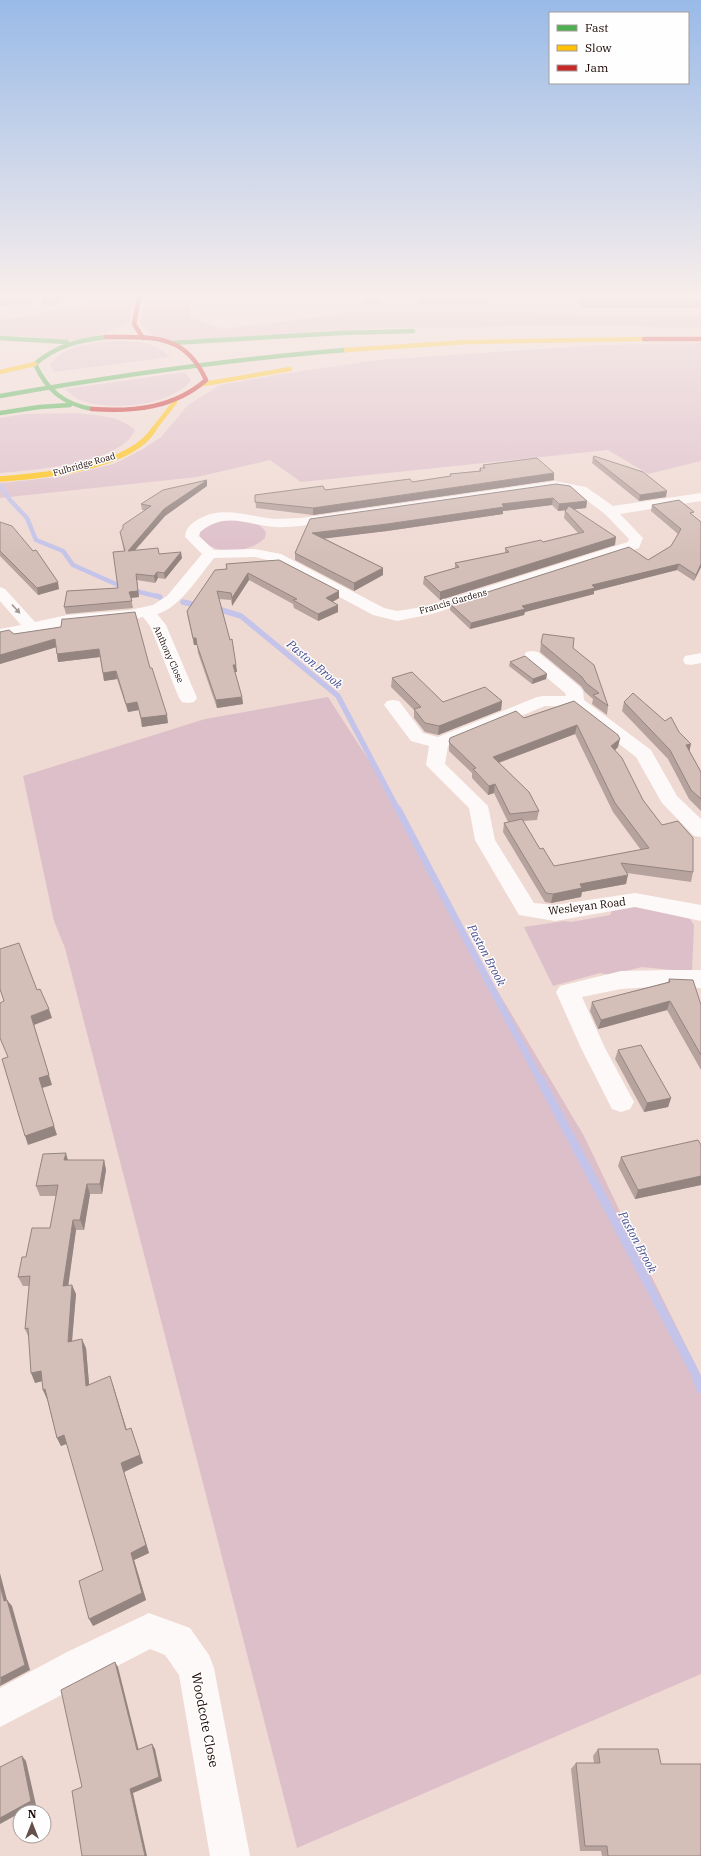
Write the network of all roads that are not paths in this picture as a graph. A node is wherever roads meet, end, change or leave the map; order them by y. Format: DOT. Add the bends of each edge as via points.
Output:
graph roads {
  1 [pos="29,384"];
  2 [pos="48,384"];
  3 [pos="78,384"];
  4 [pos="204,384"];
  5 [pos="0,388"];
  6 [pos="0,396"];
  7 [pos="174,402"];
  8 [pos="70,405"];
  9 [pos="113,409"];
  10 [pos="0,413"];
  11 [pos="139,416"];
  12 [pos="0,479"];
  13 [pos="699,497"];
  14 [pos="610,511"];
  15 [pos="210,554"];
  16 [pos="0,592"];
  17 [pos="147,612"];
  18 [pos="30,627"];
  19 [pos="0,634"];
  20 [pos="532,656"];
  21 [pos="188,698"];
  22 [pos="575,702"];
  23 [pos="393,705"];
  24 [pos="439,743"];
  25 [pos="701,831"];
  26 [pos="701,913"];
  27 [pos="701,979"];
  28 [pos="621,1102"];
  29 [pos="0,1708"];
  30 [pos="230,1856"];
  1 -- 5 [label="main road"];
  2 -- 8 [label="main road"];
  3 -- 6 [label="main road"];
  4 -- 7 [label="main road"];
  7 -- 9 [label="main road" via="142,408"];
  7 -- 12 [label="main road, Fulbridge Road" via="153,423 152,432 145,440 128,450 107,459 57,472"];
  8 -- 9 [label="main road"];
  8 -- 10 [label="main road"];
  9 -- 11 [label="main road"];
  13 -- 14 [label="street"];
  14 -- 15 [label="street, Francis Gardens" via="581,490 555,485 301,522 220,516 199,524 193,530 192,537"];
  14 -- 15 [label="street, Francis Gardens" via="636,538 634,545 426,610 397,616 379,612 276,557 255,552"];
  15 -- 17 [label="street" via="172,599 158,609"];
  16 -- 18 [label="street, one-way"];
  17 -- 18 [label="street" via="67,620"];
  17 -- 21 [label="street, Anthony Close" via="158,625"];
  18 -- 19 [label="street"];
  20 -- 22 [label="street" via="574,691"];
  22 -- 24 [label="street" via="543,701"];
  22 -- 25 [label="street" via="644,754 669,799"];
  23 -- 24 [label="street" via="418,737"];
  24 -- 26 [label="street, Wesleyan Road" via="435,765 478,806 485,840 528,910 554,913 635,900"];
  27 -- 28 [label="street" via="621,980 568,992"];
  29 -- 30 [label="street, Woodcote Close" via="149,1631 177,1641 196,1668"];
}
